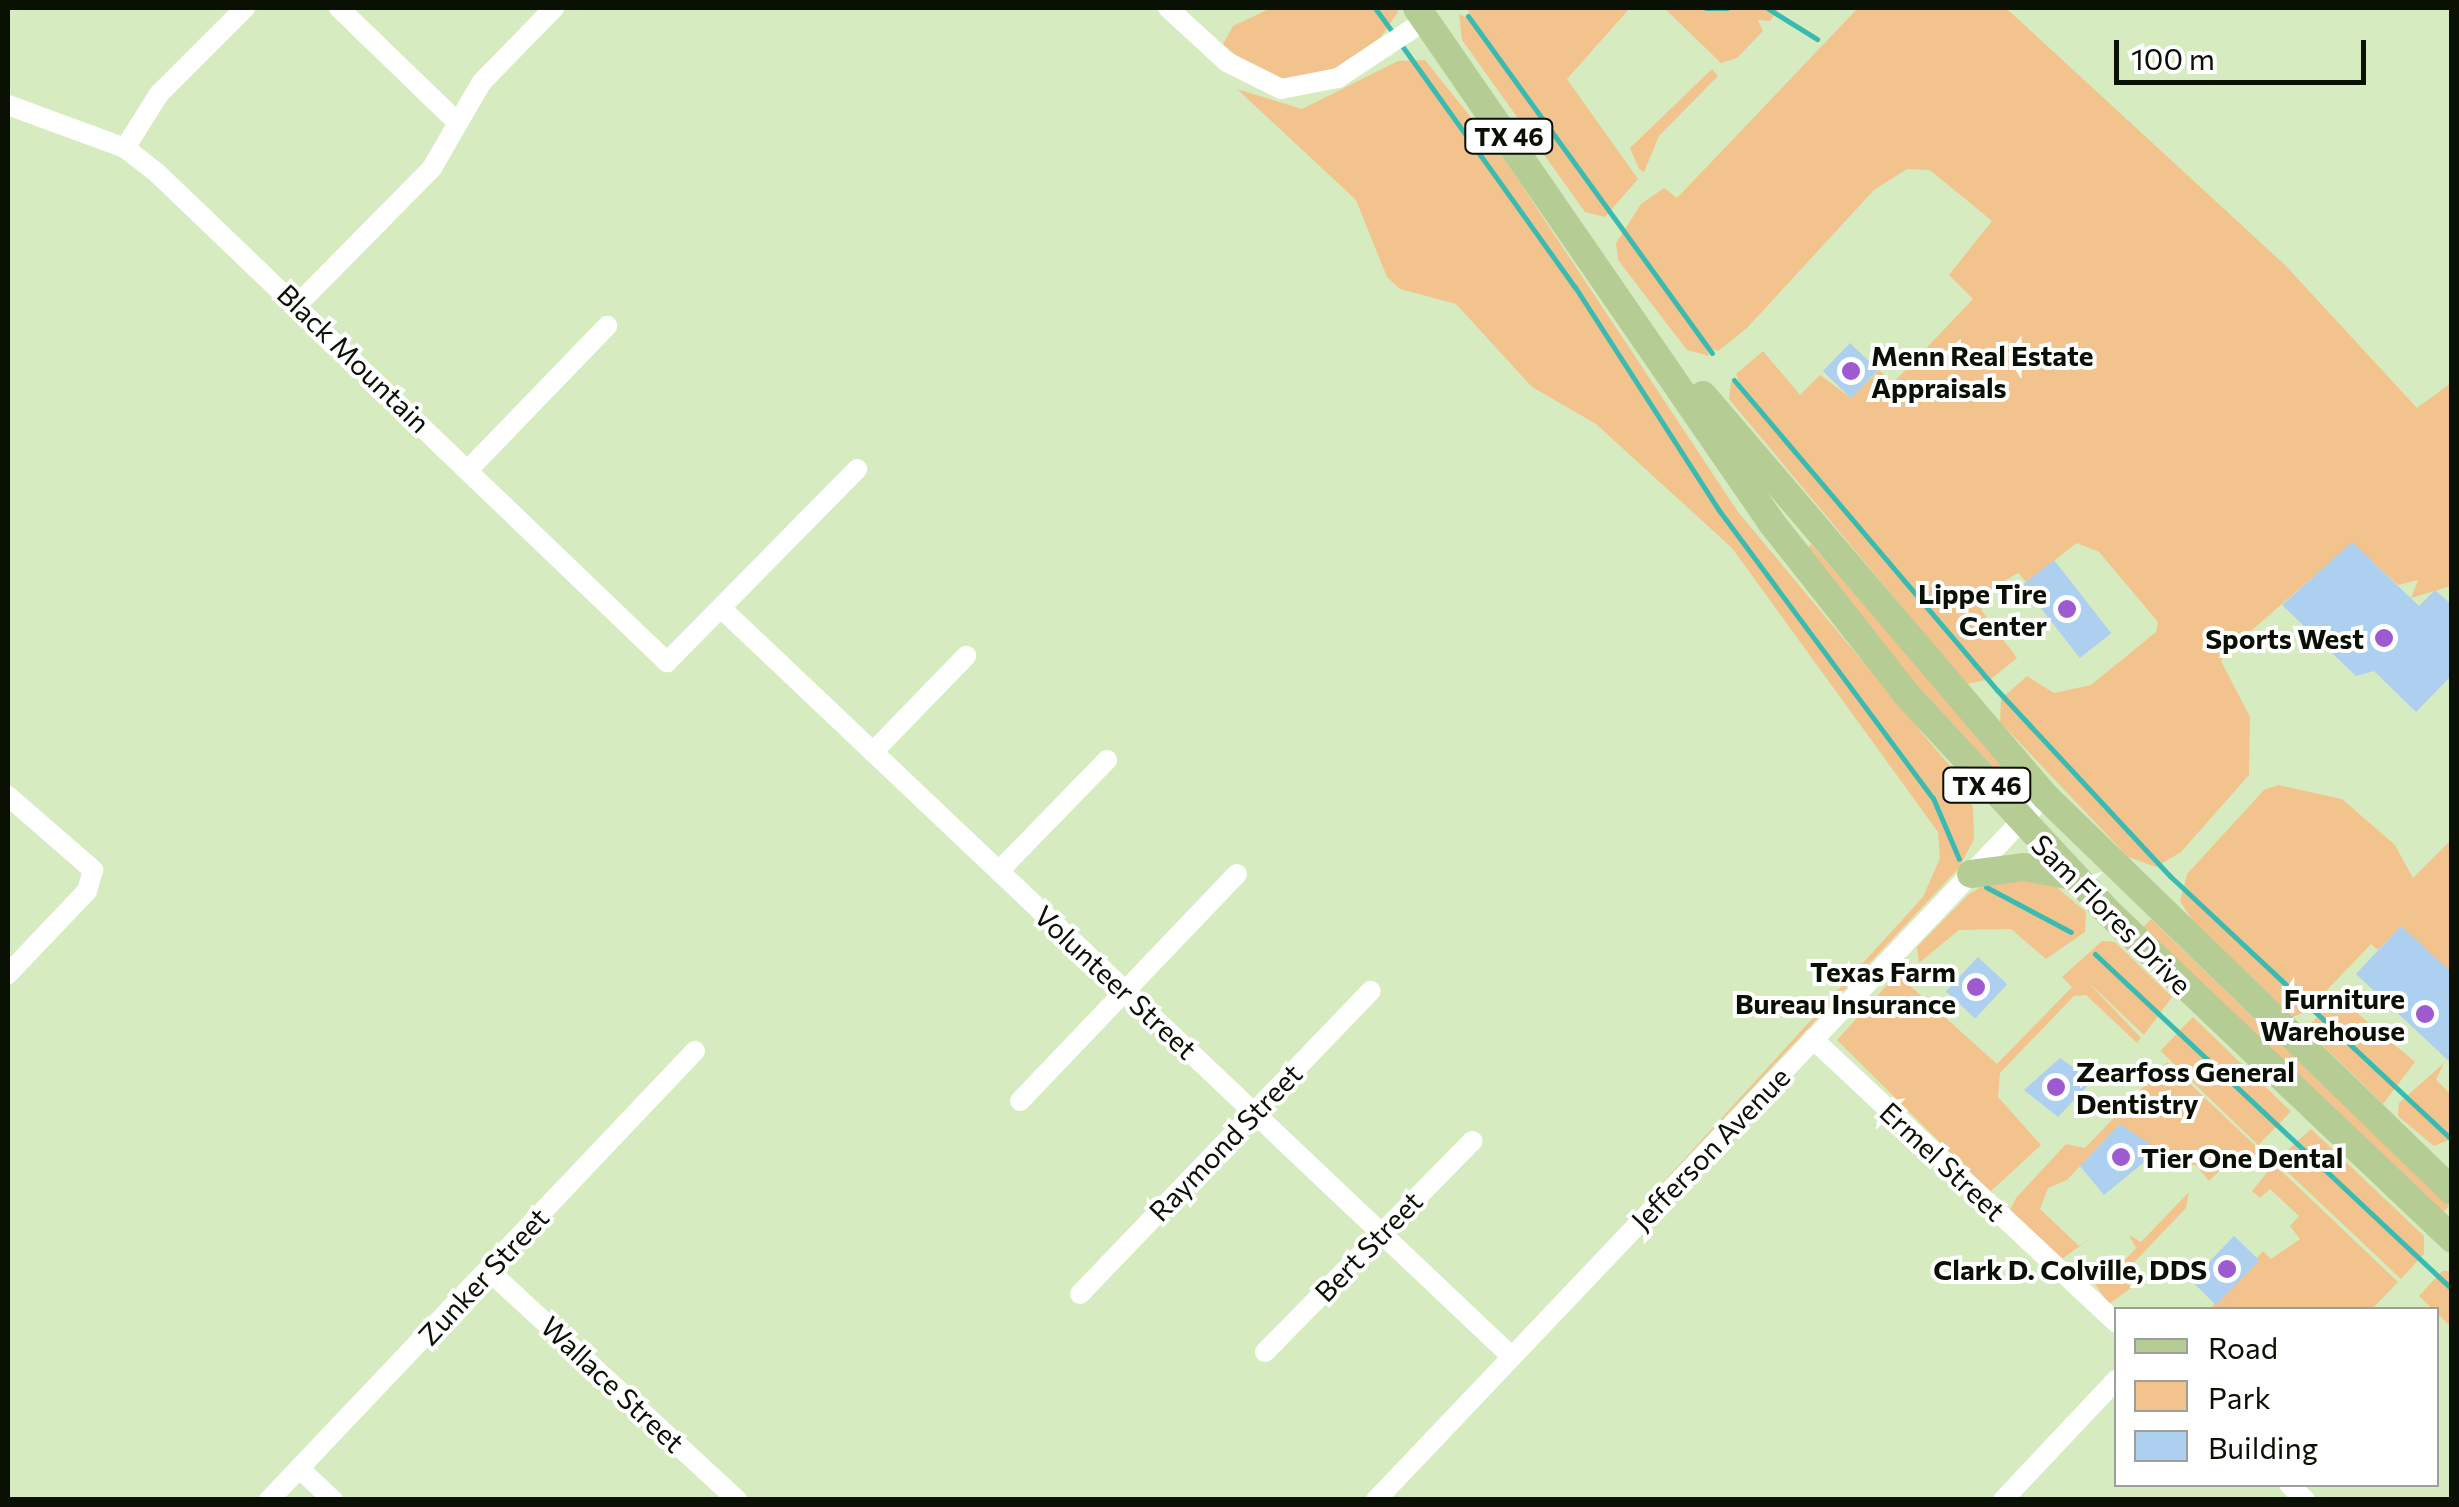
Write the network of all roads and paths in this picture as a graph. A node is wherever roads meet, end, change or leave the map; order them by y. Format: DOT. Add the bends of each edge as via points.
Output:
graph roads {
  1 [pos="245,8"];
  2 [pos="339,8"];
  3 [pos="554,8"];
  4 [pos="1168,8"];
  5 [pos="1422,14"];
  6 [pos="8,105"];
  7 [pos="456,120"];
  8 [pos="125,148"];
  9 [pos="1598,266"];
  10 [pos="298,304"];
  11 [pos="607,326"];
  12 [pos="469,469"];
  13 [pos="858,469"];
  14 [pos="721,608"];
  15 [pos="966,656"];
  16 [pos="873,752"];
  17 [pos="1107,760"];
  18 [pos="8,796"];
  19 [pos="2045,796"];
  20 [pos="2020,822"];
  21 [pos="999,871"];
  22 [pos="1237,874"];
  23 [pos="1971,874"];
  24 [pos="2074,877"];
  25 [pos="8,974"];
  26 [pos="1124,990"];
  27 [pos="1371,991"];
  28 [pos="1813,1040"];
  29 [pos="695,1051"];
  30 [pos="1020,1101"];
  31 [pos="1253,1112"];
  32 [pos="1472,1141"];
  33 [pos="2452,1191"];
  34 [pos="1379,1232"];
  35 [pos="2452,1238"];
  36 [pos="488,1270"];
  37 [pos="1080,1294"];
  38 [pos="2114,1321"];
  39 [pos="1265,1352"];
  40 [pos="1511,1356"];
  41 [pos="2114,1382"];
  42 [pos="299,1468"];
  43 [pos="269,1500"];
  44 [pos="332,1500"];
  45 [pos="737,1500"];
  46 [pos="1376,1500"];
  47 [pos="2003,1500"];
  1 -- 8 [label="street" via="159,94"];
  2 -- 7 [label="street"];
  3 -- 7 [label="street"];
  4 -- 5 [label="street" via="1227,62 1280,89 1338,78"];
  5 -- 9 [label="main road, Sam Flores Drive / TX 46"];
  6 -- 8 [label="street, Black Mountain"];
  7 -- 10 [label="street" via="432,168"];
  8 -- 10 [label="street, Black Mountain"];
  9 -- 19 [label="main road, Sam Flores Drive / TX 46" via="1788,502"];
  9 -- 20 [label="main road, Sam Flores Drive / TX 46" via="1802,564"];
  10 -- 12 [label="street, Black Mountain"];
  11 -- 12 [label="street"];
  12 -- 14 [label="street, Black Mountain" via="667,662"];
  13 -- 14 [label="street"];
  14 -- 16 [label="street, Volunteer Street"];
  15 -- 16 [label="street"];
  16 -- 21 [label="street, Volunteer Street"];
  17 -- 21 [label="street"];
  18 -- 25 [label="street" via="93,870 86,891"];
  19 -- 20 [label="street, Jefferson Avenue"];
  19 -- 33 [label="main road, Sam Flores Drive / TX 46"];
  20 -- 23 [label="street, Jefferson Avenue"];
  20 -- 24 [label="main road, Sam Flores Drive / TX 46"];
  21 -- 26 [label="street, Volunteer Street"];
  22 -- 26 [label="street"];
  23 -- 24 [label="main road" via="2024,867"];
  23 -- 28 [label="street, Jefferson Avenue"];
  24 -- 35 [label="main road, Sam Flores Drive / TX 46"];
  26 -- 30 [label="street"];
  26 -- 31 [label="street, Volunteer Street"];
  27 -- 31 [label="street, Raymond Street"];
  28 -- 38 [label="street, Ermel Street"];
  28 -- 40 [label="street, Jefferson Avenue"];
  29 -- 36 [label="street, Zunker Street"];
  31 -- 34 [label="street, Volunteer Street"];
  31 -- 37 [label="street, Raymond Street"];
  32 -- 34 [label="street, Bert Street"];
  34 -- 39 [label="street, Bert Street"];
  34 -- 40 [label="street, Volunteer Street"];
  36 -- 42 [label="street, Zunker Street"];
  36 -- 45 [label="street, Wallace Street"];
  40 -- 46 [label="street, Jefferson Avenue"];
  41 -- 47 [label="street"];
  42 -- 43 [label="street, Zunker Street"];
  42 -- 44 [label="street"];
}
